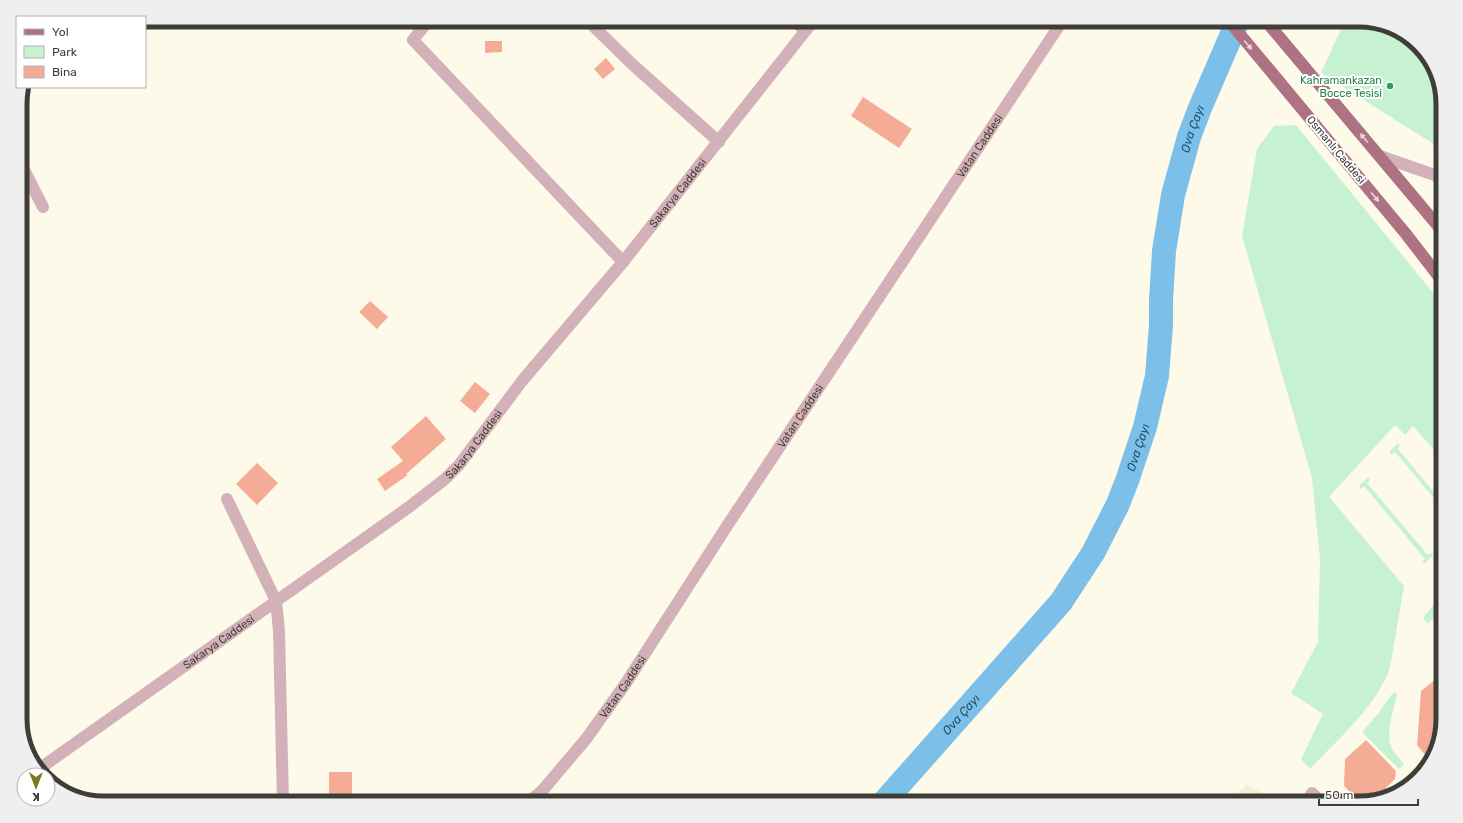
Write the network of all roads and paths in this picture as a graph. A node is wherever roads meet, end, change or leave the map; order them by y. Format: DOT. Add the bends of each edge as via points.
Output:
graph roads {
  1 [pos="423,27"];
  2 [pos="594,27"];
  3 [pos="801,27"];
  4 [pos="808,27"];
  5 [pos="1058,27"];
  6 [pos="1234,27"];
  7 [pos="1271,27"];
  8 [pos="805,31"];
  9 [pos="718,142"];
  10 [pos="1380,156"];
  11 [pos="27,176"];
  12 [pos="1436,176"];
  13 [pos="43,208"];
  14 [pos="1436,224"];
  15 [pos="623,262"];
  16 [pos="1436,273"];
  17 [pos="227,499"];
  18 [pos="276,601"];
  19 [pos="43,766"];
  20 [pos="283,796"];
  21 [pos="536,796"];
  1 -- 15 [label="street" via="413,40"];
  2 -- 9 [label="street"];
  3 -- 8 [label="street"];
  4 -- 8 [label="street, Sakarya Caddesi"];
  5 -- 21 [label="street, Vatan Caddesi" via="725,529 626,683 586,739"];
  6 -- 16 [label="main road, Osmanlı Caddesi, one-way"];
  10 -- 7 [label="main road, one-way"];
  8 -- 9 [label="street, Sakarya Caddesi"];
  9 -- 15 [label="street, Sakarya Caddesi"];
  10 -- 12 [label="street"];
  10 -- 14 [label="main road"];
  11 -- 13 [label="street"];
  15 -- 18 [label="street, Sakarya Caddesi" via="522,381 459,465 445,479"];
  17 -- 18 [label="street"];
  18 -- 19 [label="street, Sakarya Caddesi"];
  18 -- 20 [label="street"];
}
